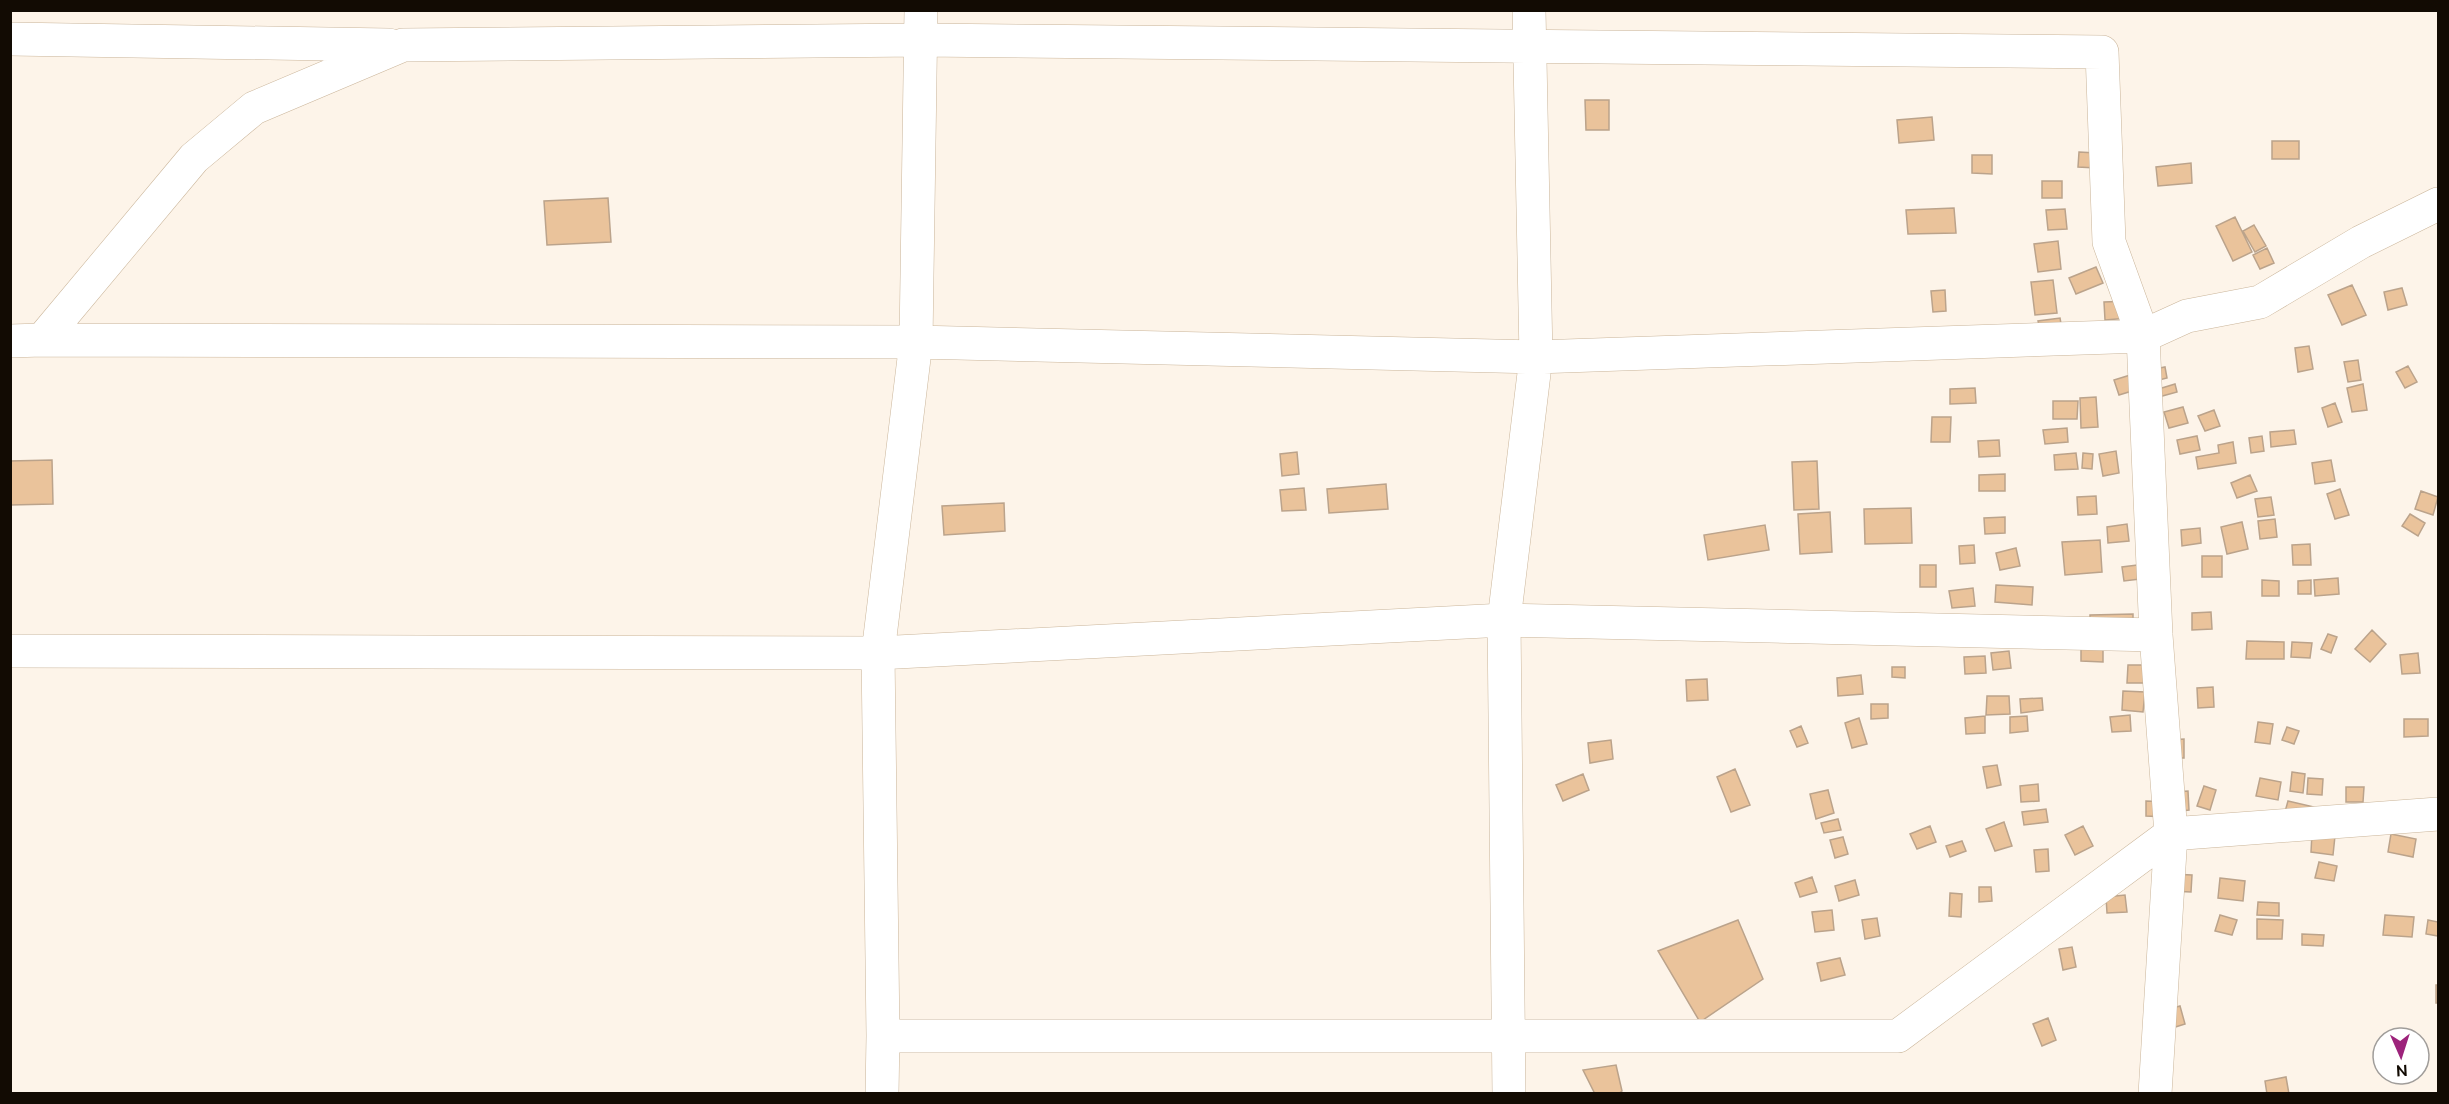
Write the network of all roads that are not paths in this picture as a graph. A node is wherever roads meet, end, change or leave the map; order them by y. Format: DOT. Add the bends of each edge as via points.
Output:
graph roads {
  1 [pos="1529,10"];
  2 [pos="921,25"];
  3 [pos="10,39"];
  4 [pos="403,45"];
  5 [pos="1530,45"];
  6 [pos="2439,204"];
  7 [pos="2143,336"];
  8 [pos="42,339"];
  9 [pos="10,341"];
  10 [pos="916,342"];
  11 [pos="1536,357"];
  12 [pos="1504,620"];
  13 [pos="2156,635"];
  14 [pos="10,651"];
  15 [pos="878,653"];
  16 [pos="2439,814"];
  17 [pos="2171,834"];
  18 [pos="883,1036"];
  19 [pos="1508,1036"];
  20 [pos="882,1094"];
  21 [pos="1509,1094"];
  22 [pos="2154,1094"];
  1 -- 5 [label="street"];
  2 -- 4 [label="street"];
  2 -- 5 [label="street"];
  2 -- 10 [label="street"];
  3 -- 4 [label="street"];
  4 -- 8 [label="street" via="245,115 194,158"];
  5 -- 7 [label="street" via="2102,52 2109,242"];
  5 -- 11 [label="street"];
  6 -- 7 [label="street" via="2361,242 2260,302 2187,316"];
  7 -- 11 [label="street"];
  7 -- 13 [label="street"];
  8 -- 9 [label="street"];
  8 -- 10 [label="street"];
  10 -- 11 [label="street"];
  10 -- 15 [label="street"];
  11 -- 12 [label="street"];
  12 -- 13 [label="street"];
  12 -- 15 [label="street"];
  12 -- 19 [label="street"];
  13 -- 17 [label="street"];
  14 -- 15 [label="street"];
  15 -- 18 [label="street"];
  16 -- 17 [label="street"];
  17 -- 19 [label="street" via="1898,1036"];
  17 -- 22 [label="street"];
  18 -- 19 [label="street"];
  18 -- 20 [label="street"];
  19 -- 21 [label="street"];
}
